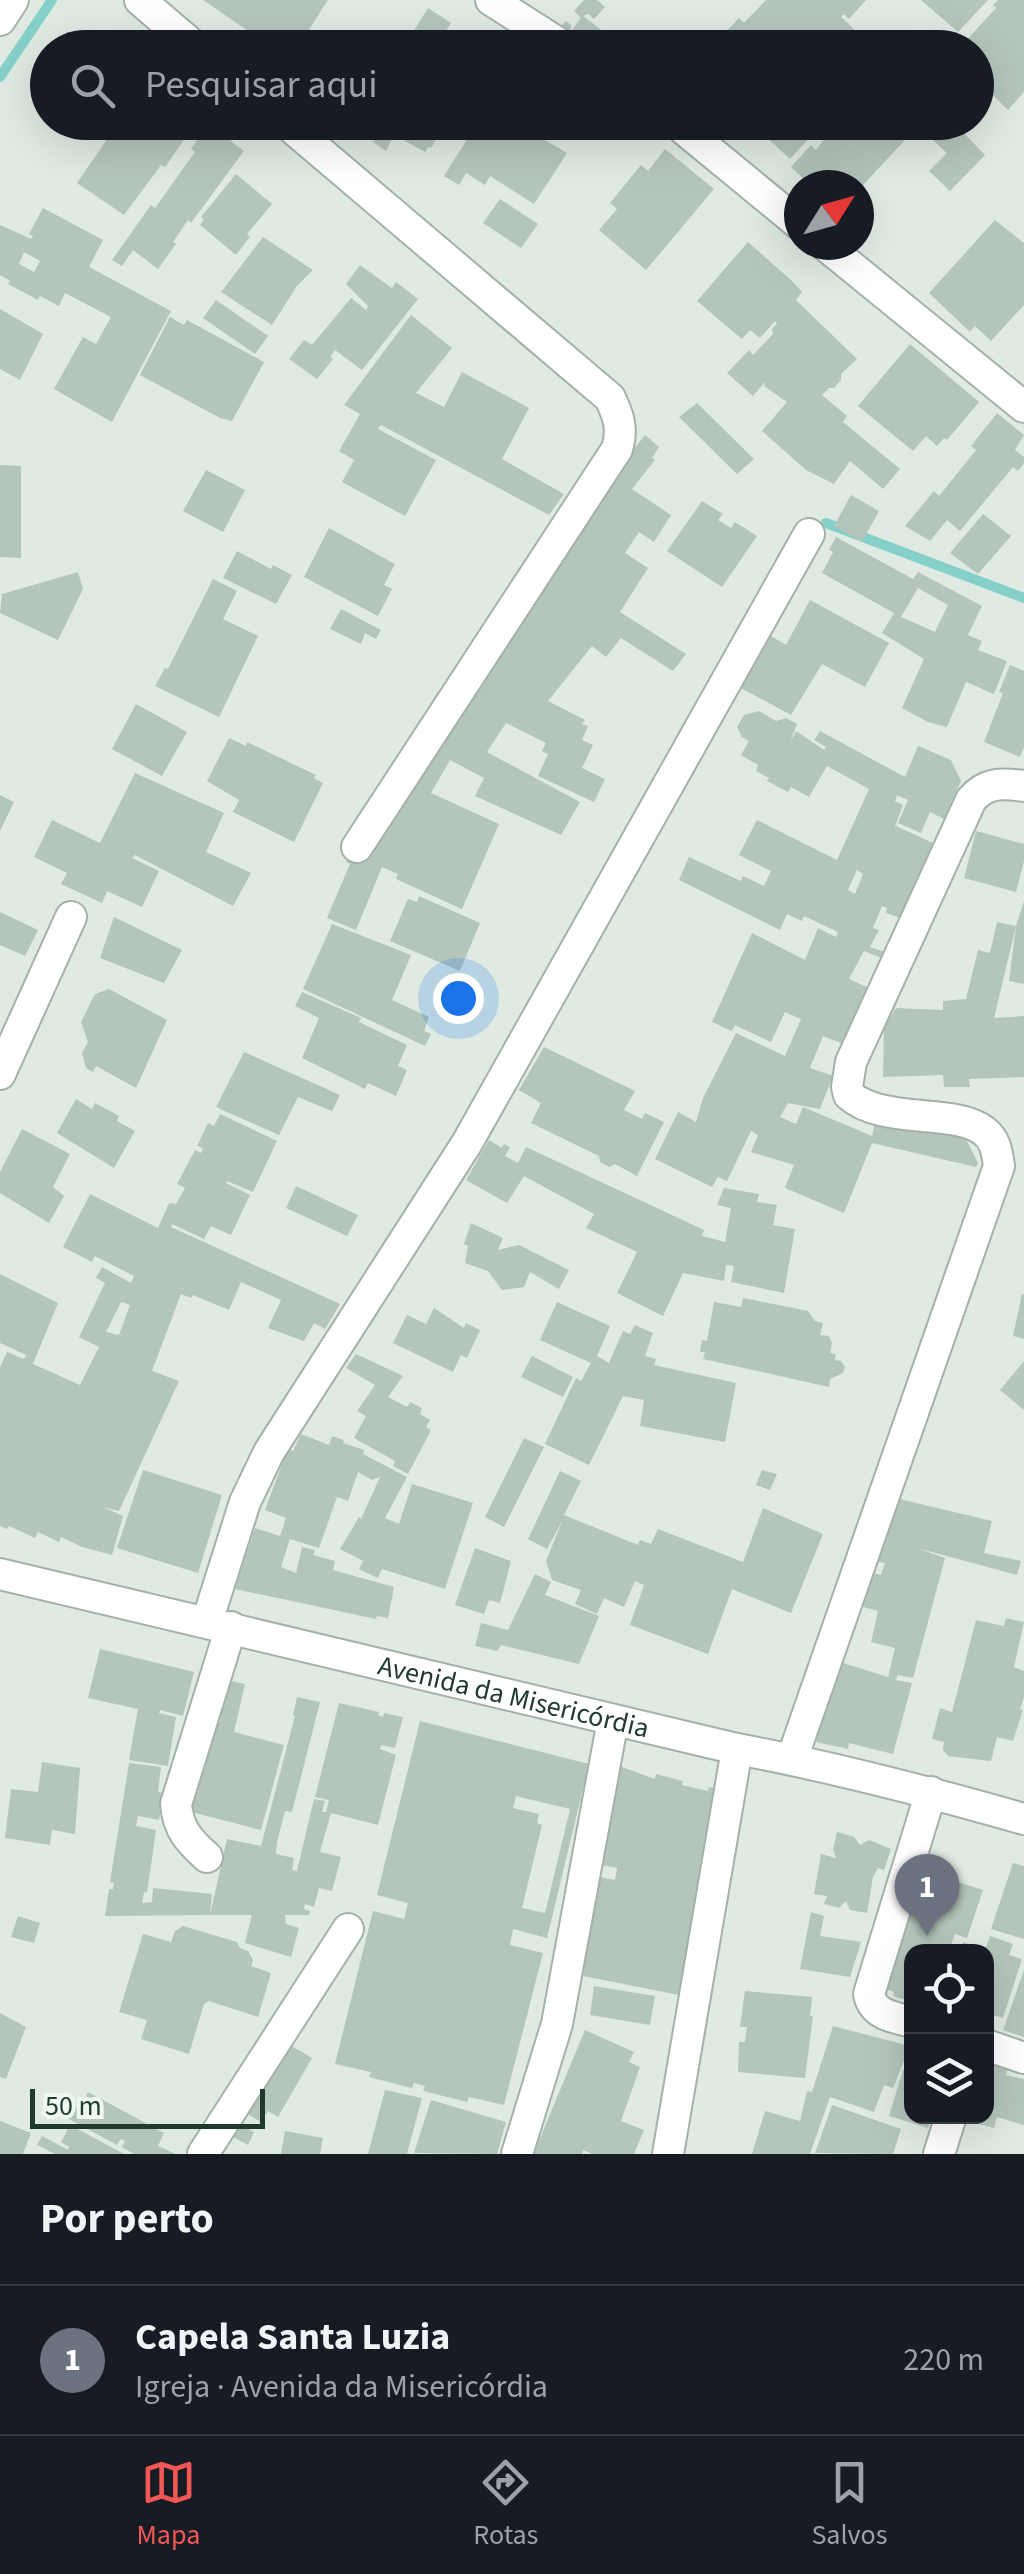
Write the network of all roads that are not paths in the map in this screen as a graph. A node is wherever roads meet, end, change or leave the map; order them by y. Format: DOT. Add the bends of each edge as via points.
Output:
graph roads {
  1 [pos="13,0"];
  2 [pos="140,0"];
  3 [pos="490,0"];
  4 [pos="0,20"];
  5 [pos="175,30"];
  6 [pos="538,30"];
  7 [pos="306,140"];
  8 [pos="696,140"];
  9 [pos="784,212"];
  10 [pos="843,260"];
  11 [pos="1024,408"];
  12 [pos="810,534"];
  13 [pos="1024,786"];
  14 [pos="357,848"];
  15 [pos="71,917"];
  16 [pos="0,1074"];
  17 [pos="0,1574"];
  18 [pos="219,1624"];
  19 [pos="613,1720"];
  20 [pos="738,1749"];
  21 [pos="792,1759"];
  22 [pos="931,1792"];
  23 [pos="1024,1819"];
  24 [pos="207,1857"];
  25 [pos="348,1929"];
  26 [pos="904,2020"];
  27 [pos="994,2048"];
  28 [pos="1024,2058"];
  29 [pos="948,2124"];
  30 [pos="202,2154"];
  31 [pos="517,2154"];
  32 [pos="668,2154"];
  33 [pos="939,2154"];
  1 -- 4 [label="street"];
  2 -- 5 [label="street"];
  3 -- 6 [label="street"];
  7 -- 14 [label="street" via="610,398 621,434"];
  8 -- 9 [label="street"];
  10 -- 11 [label="street"];
  12 -- 18 [label="street" via="467,1143 270,1452 244,1502"];
  13 -- 21 [label="street" via="990,785 970,800 851,1062 850,1094 873,1108 977,1126 992,1140 998,1166"];
  15 -- 16 [label="street"];
  17 -- 18 [label="street, Avenida da Misericórdia"];
  18 -- 19 [label="street, Avenida da Misericórdia"];
  18 -- 24 [label="street" via="176,1804 189,1841"];
  19 -- 20 [label="street, Avenida da Misericórdia"];
  19 -- 31 [label="street" via="557,2024"];
  20 -- 21 [label="street, Avenida da Misericórdia"];
  20 -- 32 [label="street"];
  21 -- 22 [label="street, Avenida da Misericórdia"];
  22 -- 23 [label="street, Avenida da Misericórdia"];
  22 -- 26 [label="street" via="868,1994 878,2012"];
  25 -- 30 [label="street"];
  27 -- 28 [label="street"];
  29 -- 33 [label="street"];
}
